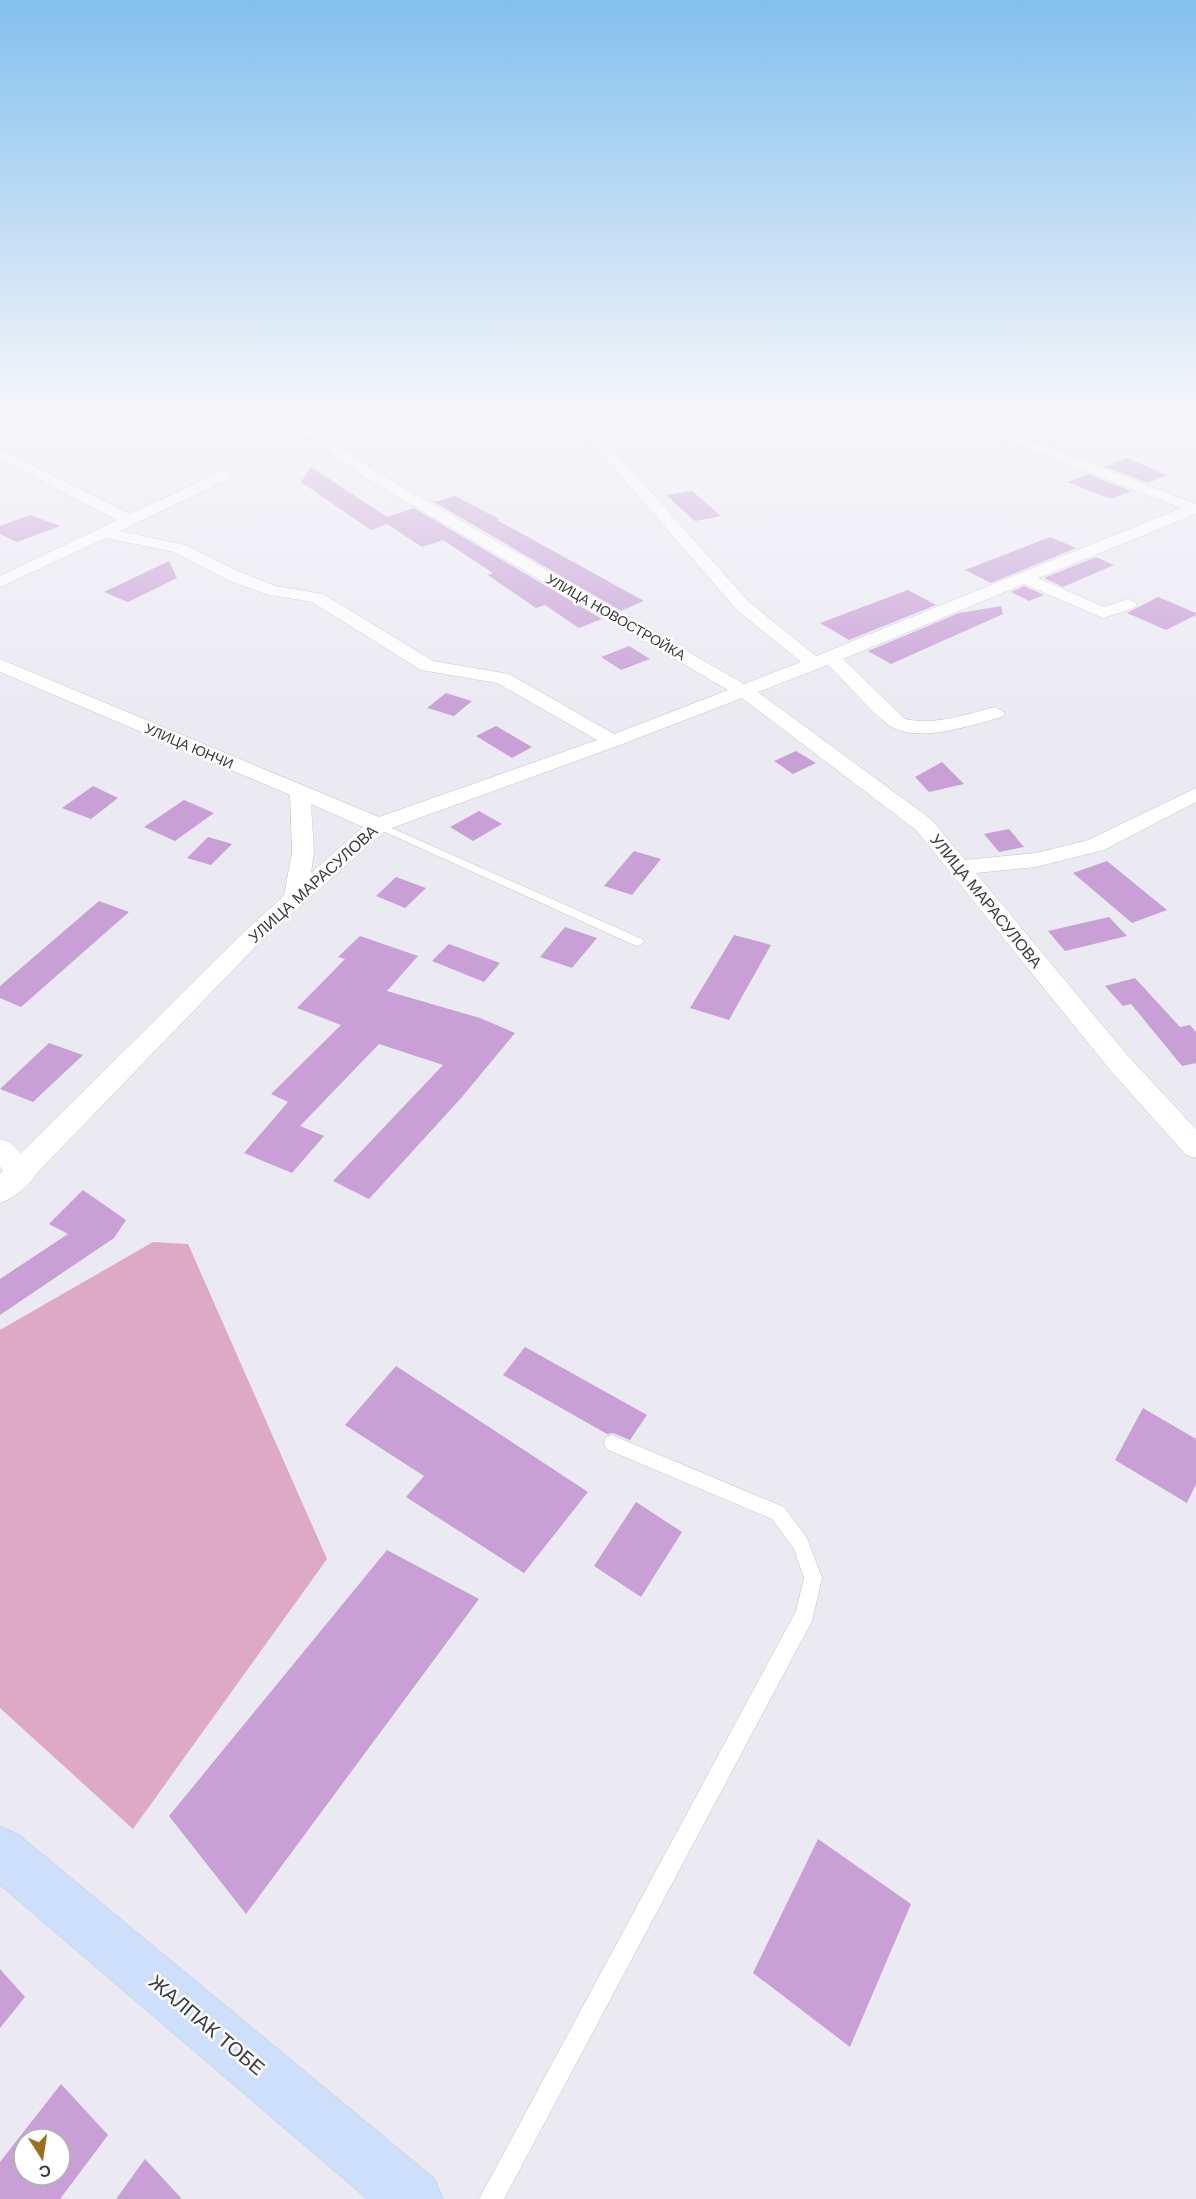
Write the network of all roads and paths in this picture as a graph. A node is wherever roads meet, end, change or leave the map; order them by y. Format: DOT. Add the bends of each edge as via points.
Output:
graph roads {
  1 [pos="113,512"];
  2 [pos="147,512"];
  3 [pos="434,512"];
  4 [pos="660,512"];
  5 [pos="1189,512"];
  6 [pos="129,520"];
  7 [pos="107,533"];
  8 [pos="1024,578"];
  9 [pos="0,582"];
  10 [pos="1128,604"];
  11 [pos="821,660"];
  12 [pos="0,665"];
  13 [pos="742,691"];
  14 [pos="995,712"];
  15 [pos="613,741"];
  16 [pos="300,792"];
  17 [pos="1196,794"];
  18 [pos="378,825"];
  19 [pos="959,868"];
  20 [pos="295,897"];
  21 [pos="638,942"];
  22 [pos="1196,1148"];
  23 [pos="0,1150"];
  24 [pos="23,1172"];
  25 [pos="0,1192"];
  26 [pos="612,1443"];
  27 [pos="0,1852"];
  28 [pos="413,2199"];
  29 [pos="491,2199"];
  1 -- 6 [label="street"];
  2 -- 6 [label="street"];
  3 -- 13 [label="street, УЛИЦА НОВОСТРОЙКА"];
  4 -- 11 [label="street" via="743,606"];
  5 -- 8 [label="street, УЛИЦА МАРАСУЛОВА"];
  6 -- 7 [label="street"];
  7 -- 9 [label="street"];
  7 -- 15 [label="street" via="179,548 271,590 317,598 428,666 502,678"];
  8 -- 10 [label="street" via="1103,613"];
  8 -- 11 [label="street, УЛИЦА МАРАСУЛОВА"];
  11 -- 13 [label="street, УЛИЦА МАРАСУЛОВА"];
  11 -- 14 [label="street" via="898,723 914,727 945,724"];
  12 -- 16 [label="street, УЛИЦА ЮНЧИ"];
  13 -- 15 [label="street, УЛИЦА МАРАСУЛОВА"];
  13 -- 19 [label="street, УЛИЦА МАРАСУЛОВА" via="924,825"];
  15 -- 18 [label="street, УЛИЦА МАРАСУЛОВА"];
  16 -- 18 [label="street, УЛИЦА ЮНЧИ"];
  16 -- 20 [label="street" via="303,852"];
  17 -- 19 [label="street" via="1096,845 1036,860"];
  18 -- 20 [label="street, УЛИЦА МАРАСУЛОВА"];
  18 -- 21 [label="lane"];
  19 -- 22 [label="street, УЛИЦА МАРАСУЛОВА" via="1119,1063"];
  20 -- 24 [label="street, УЛИЦА МАРАСУЛОВА"];
  23 -- 24 [label="street"];
  24 -- 25 [label="street, УЛИЦА МАРАСУЛОВА"];
  26 -- 29 [label="lane" via="778,1513 801,1544 813,1578 805,1614"];
  27 -- 28 [label="main road, ЖАЛПАК ТОБЕ"];
}
